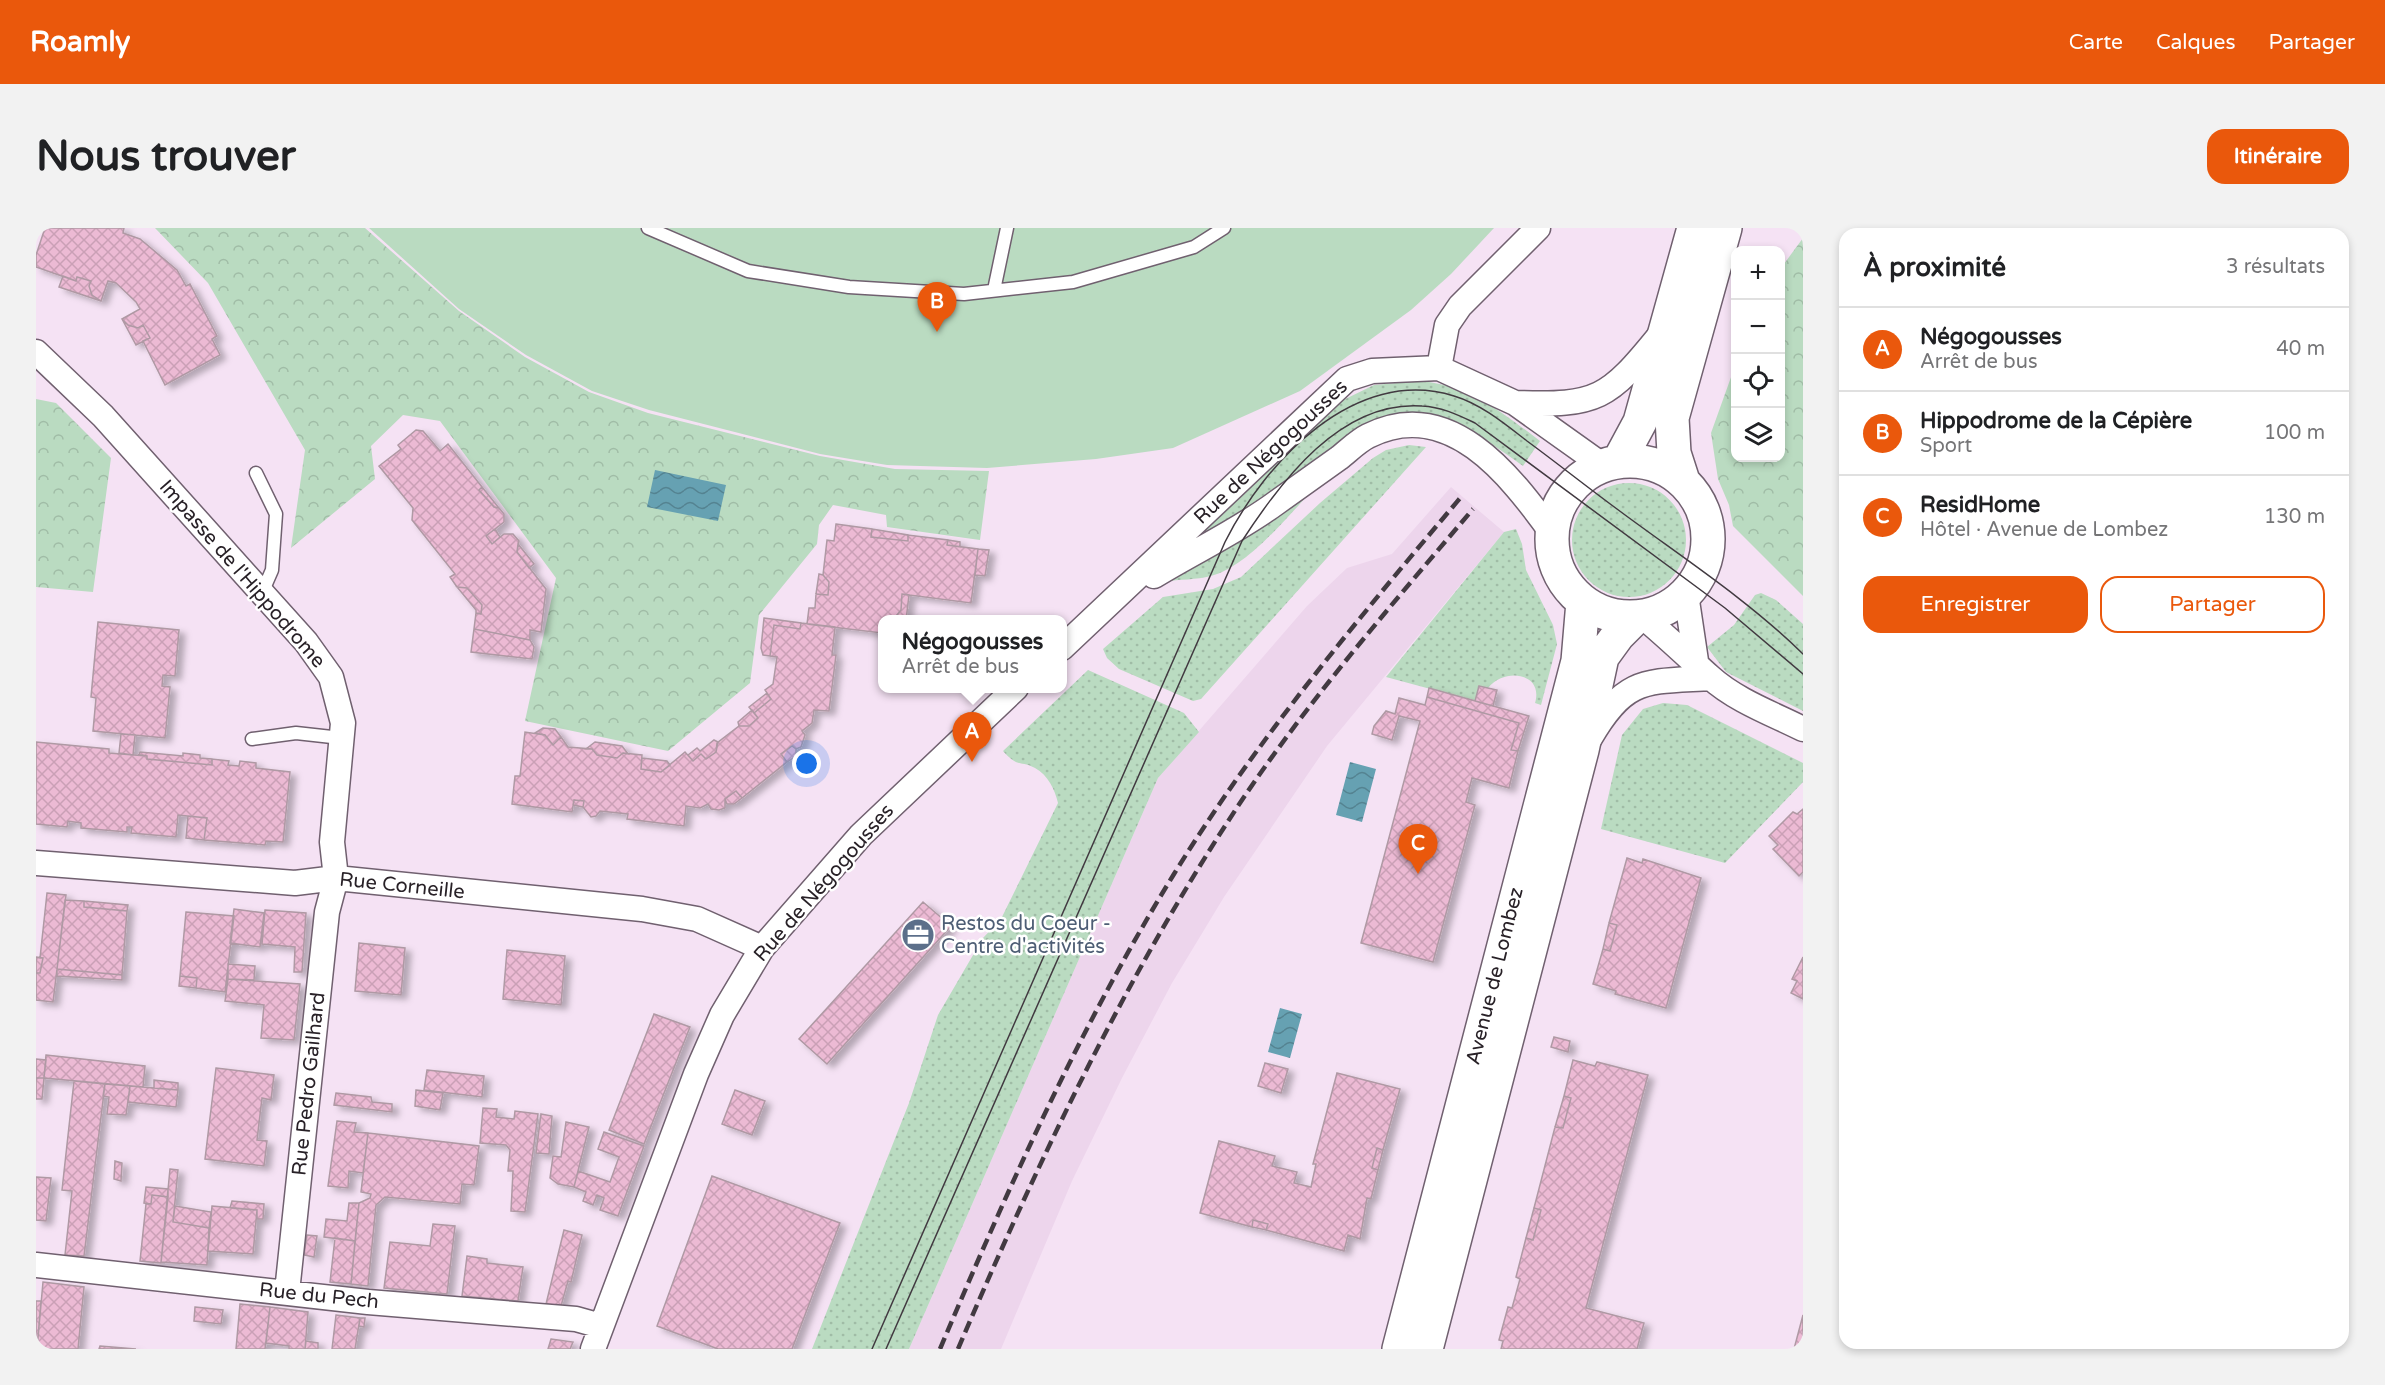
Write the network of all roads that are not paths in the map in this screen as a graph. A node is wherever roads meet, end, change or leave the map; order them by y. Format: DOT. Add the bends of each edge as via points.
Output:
graph roads {
  1 [pos="648,228"];
  2 [pos="1007,228"];
  3 [pos="1224,228"];
  4 [pos="1538,228"];
  5 [pos="1694,228"];
  6 [pos="1725,228"];
  7 [pos="994,290"];
  8 [pos="1669,325"];
  9 [pos="36,352"];
  10 [pos="1439,368"];
  11 [pos="1515,403"];
  12 [pos="1610,463"];
  13 [pos="256,473"];
  14 [pos="1683,481"];
  15 [pos="1552,533"];
  16 [pos="262,593"];
  17 [pos="1686,594"];
  18 [pos="1119,597"];
  19 [pos="1583,602"];
  20 [pos="1639,617"];
  21 [pos="1067,644"];
  22 [pos="1703,670"];
  23 [pos="1011,693"];
  24 [pos="1803,729"];
  25 [pos="341,738"];
  26 [pos="252,739"];
  27 [pos="1582,750"];
  28 [pos="36,863"];
  29 [pos="336,878"];
  30 [pos="762,948"];
  31 [pos="36,1265"];
  32 [pos="287,1292"];
  33 [pos="601,1326"];
  34 [pos="593,1349"];
  35 [pos="1399,1349"];
  36 [pos="1426,1349"];
  1 -- 7 [label="lane" via="748,271 849,287 964,294"];
  2 -- 7 [label="lane"];
  3 -- 7 [label="lane" via="1194,248 1073,282"];
  4 -- 10 [label="street" via="1460,306 1447,325"];
  5 -- 8 [label="main road"];
  6 -- 14 [label="main road" via="1672,418 1674,453"];
  8 -- 11 [label="street, Rue de Négogousses" via="1634,367 1600,396 1574,404"];
  8 -- 12 [label="main road" via="1640,422"];
  9 -- 16 [label="street, Impasse de l'Hippodrome" via="104,416"];
  10 -- 11 [label="street, Rue de Négogousses"];
  10 -- 18 [label="street, Rue de Négogousses" via="1372,371 1347,379"];
  11 -- 12 [label="street, Rue de Négogousses"];
  12 -- 14 [label="main road" via="1646,461"];
  12 -- 15 [label="main road" via="1578,480 1567,492"];
  13 -- 16 [label="lane" via="276,514 272,570"];
  14 -- 17 [label="main road" via="1701,505 1708,527 1708,550 1701,572"];
  15 -- 18 [label="street, Rue de Négogousses" via="1517,488 1474,447 1434,427 1409,425 1368,436 1258,516"];
  15 -- 19 [label="main road" via="1555,564 1571,591"];
  16 -- 25 [label="street, Impasse de l'Hippodrome" via="331,677 342,723"];
  17 -- 20 [label="main road" via="1665,608"];
  17 -- 22 [label="street"];
  18 -- 21 [label="street, Rue de Négogousses"];
  19 -- 20 [label="main road" via="1608,614"];
  19 -- 35 [label="main road, Avenue de Lombez" via="1578,661"];
  20 -- 22 [label="street"];
  20 -- 27 [label="main road, Avenue de Lombez" via="1602,657"];
  22 -- 24 [label="street" via="1733,693"];
  22 -- 27 [label="street" via="1656,680 1623,695 1609,708"];
  23 -- 30 [label="street, Rue de Négogousses" via="861,835"];
  25 -- 26 [label="lane" via="296,733"];
  25 -- 29 [label="street, Impasse de l'Hippodrome" via="332,842"];
  27 -- 36 [label="main road, Avenue de Lombez"];
  28 -- 29 [label="street, Rue Corneille" via="295,883"];
  29 -- 30 [label="street, Rue Corneille" via="642,909 697,919"];
  29 -- 32 [label="street, Rue Pedro Gailhard" via="327,912"];
  30 -- 33 [label="street, Rue de Négogousses" via="723,1015 696,1074"];
  31 -- 32 [label="street, Rue du Pech"];
  32 -- 33 [label="street, Rue du Pech" via="576,1319"];
  33 -- 34 [label="street, Rue de Négogousses"];
}
